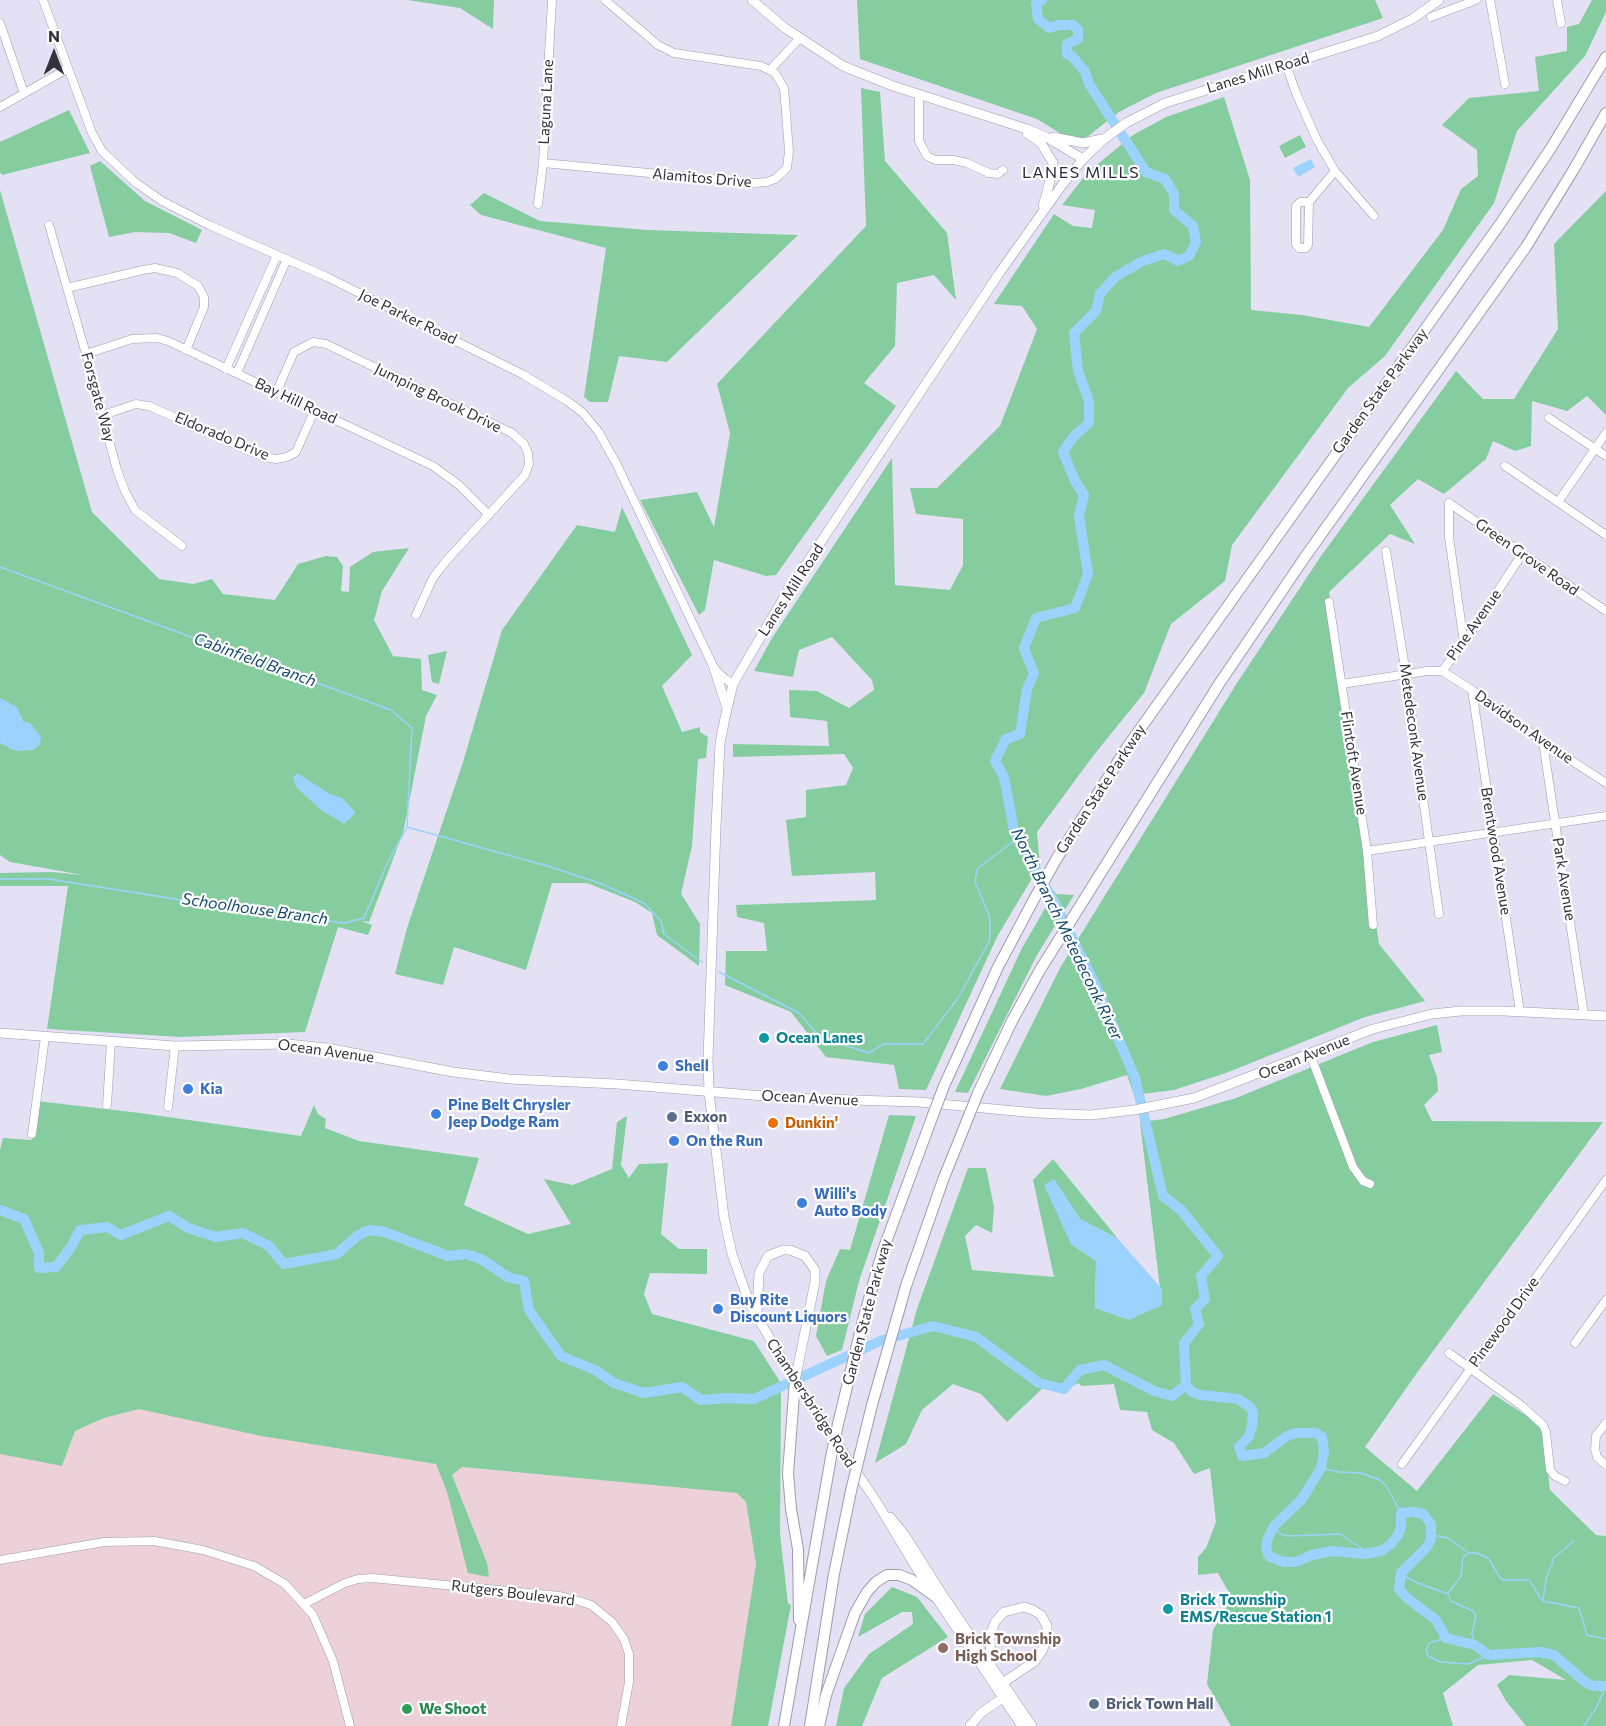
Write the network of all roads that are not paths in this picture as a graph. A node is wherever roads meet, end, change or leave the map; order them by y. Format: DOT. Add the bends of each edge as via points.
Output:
graph roads {
  1 [pos="43,0"];
  2 [pos="552,0"];
  3 [pos="605,0"];
  4 [pos="753,0"];
  5 [pos="1439,0"];
  6 [pos="1476,0"];
  7 [pos="1490,0"];
  8 [pos="1557,0"];
  9 [pos="1429,8"];
  10 [pos="0,23"];
  11 [pos="1561,23"];
  12 [pos="800,38"];
  13 [pos="1606,57"];
  14 [pos="1286,64"];
  15 [pos="67,69"];
  16 [pos="770,70"];
  17 [pos="1505,84"];
  18 [pos="24,93"];
  19 [pos="919,94"];
  20 [pos="0,107"];
  21 [pos="1606,113"];
  22 [pos="1015,125"];
  23 [pos="1040,134"];
  24 [pos="1106,137"];
  25 [pos="1083,159"];
  26 [pos="543,163"];
  27 [pos="1003,171"];
  28 [pos="1335,171"];
  29 [pos="1309,202"];
  30 [pos="538,204"];
  31 [pos="1374,216"];
  32 [pos="1039,218"];
  33 [pos="49,225"];
  34 [pos="277,255"];
  35 [pos="287,259"];
  36 [pos="67,288"];
  37 [pos="186,350"];
  38 [pos="86,354"];
  39 [pos="226,369"];
  40 [pos="237,373"];
  41 [pos="278,391"];
  42 [pos="315,409"];
  43 [pos="103,415"];
  44 [pos="1549,418"];
  45 [pos="1606,433"];
  46 [pos="1595,449"];
  47 [pos="1606,456"];
  48 [pos="1505,466"];
  49 [pos="1558,502"];
  50 [pos="489,514"];
  51 [pos="1606,535"];
  52 [pos="182,546"];
  53 [pos="1386,550"];
  54 [pos="1522,554"];
  55 [pos="1329,602"];
  56 [pos="1606,611"];
  57 [pos="416,615"];
  58 [pos="1464,643"];
  59 [pos="714,669"];
  60 [pos="1442,671"];
  61 [pos="1406,674"];
  62 [pos="733,684"];
  63 [pos="1342,684"];
  64 [pos="1472,690"];
  65 [pos="727,708"];
  66 [pos="1543,742"];
  67 [pos="1606,783"];
  68 [pos="1606,816"];
  69 [pos="1555,823"];
  70 [pos="1492,831"];
  71 [pos="1429,841"];
  72 [pos="1367,851"];
  73 [pos="1439,914"];
  74 [pos="1373,925"];
  75 [pos="1520,1012"];
  76 [pos="1584,1015"];
  77 [pos="1606,1016"];
  78 [pos="0,1033"];
  79 [pos="45,1037"];
  80 [pos="111,1042"];
  81 [pos="175,1046"];
  82 [pos="1310,1054"];
  83 [pos="710,1092"];
  84 [pos="107,1105"];
  85 [pos="168,1107"];
  86 [pos="32,1134"];
  87 [pos="1606,1180"];
  88 [pos="1370,1184"];
  89 [pos="1606,1300"];
  90 [pos="757,1316"];
  91 [pos="1575,1343"];
  92 [pos="1449,1353"];
  93 [pos="1470,1368"];
  94 [pos="795,1386"];
  95 [pos="1606,1423"];
  96 [pos="1402,1464"];
  97 [pos="1606,1465"];
  98 [pos="1565,1480"];
  99 [pos="876,1501"];
  100 [pos="0,1560"];
  101 [pos="936,1598"];
  102 [pos="304,1604"];
  103 [pos="800,1644"];
  104 [pos="991,1664"];
  105 [pos="999,1685"];
  106 [pos="1006,1695"];
  107 [pos="1012,1711"];
  108 [pos="350,1726"];
  109 [pos="621,1726"];
  110 [pos="784,1726"];
  111 [pos="810,1726"];
  112 [pos="819,1726"];
  113 [pos="970,1726"];
  114 [pos="1017,1726"];
  115 [pos="1022,1726"];
  116 [pos="1032,1726"];
  1 -- 15 [label="street, Joe Parker Road"];
  2 -- 26 [label="street, Laguna Lane"];
  3 -- 16 [label="street" via="658,45 674,52"];
  4 -- 12 [label="main road"];
  5 -- 9 [label="main road, Lanes Mill Road"];
  6 -- 9 [label="street"];
  7 -- 17 [label="street"];
  8 -- 11 [label="street"];
  9 -- 14 [label="main road, Lanes Mill Road" via="1378,36"];
  10 -- 18 [label="street"];
  12 -- 16 [label="street"];
  12 -- 19 [label="main road" via="843,66"];
  13 -- 103 [label="highway, Garden State Parkway, bridge" via="1500,224 1128,746 1057,858 998,967 944,1086 882,1253 831,1457"];
  14 -- 24 [label="main road, Lanes Mill Road" via="1165,103"];
  14 -- 28 [label="street"];
  15 -- 18 [label="street"];
  15 -- 34 [label="street, Joe Parker Road" via="102,151 136,183 170,205"];
  16 -- 26 [label="street, Alamitos Drive" via="784,88 789,151 787,168 775,179 755,183"];
  18 -- 20 [label="street"];
  19 -- 22 [label="main road"];
  19 -- 27 [label="street" via="919,141 927,156 968,163 989,173"];
  21 -- 111 [label="highway, Garden State Parkway, bridge" via="1526,248 1266,614 1076,910 1012,1021 978,1093 928,1220 897,1315 851,1491"];
  22 -- 23 [label="main road"];
  22 -- 32 [label="main road" via="1041,143 1053,163"];
  23 -- 24 [label="main road" via="1083,143"];
  23 -- 25 [label="main road"];
  24 -- 25 [label="main road, Lanes Mill Road"];
  25 -- 32 [label="main road, Lanes Mill Road"];
  26 -- 30 [label="street, Laguna Lane"];
  28 -- 29 [label="street"];
  28 -- 31 [label="street"];
  29 -- 29 [label="street" via="1296,206 1299,248 1308,245"];
  32 -- 62 [label="main road, Lanes Mill Road" via="783,599"];
  33 -- 36 [label="street, Forsgate Way"];
  34 -- 35 [label="street, Joe Parker Road"];
  34 -- 39 [label="street"];
  35 -- 40 [label="street"];
  35 -- 59 [label="street, Joe Parker Road" via="524,375 582,412 616,463"];
  36 -- 37 [label="street" via="155,268 177,273 198,286 204,297 204,307"];
  36 -- 38 [label="street, Forsgate Way"];
  37 -- 38 [label="street, Bay Hill Road" via="168,341 143,338"];
  37 -- 39 [label="street, Bay Hill Road"];
  38 -- 43 [label="street, Forsgate Way"];
  39 -- 40 [label="street, Bay Hill Road"];
  40 -- 41 [label="street, Bay Hill Road"];
  41 -- 42 [label="street, Bay Hill Road"];
  41 -- 50 [label="street, Jumping Brook Drive" via="294,352 313,342 326,344 512,433 524,444 529,464 525,475"];
  42 -- 43 [label="street, Eldorado Drive" via="296,452 276,459 149,406 136,404"];
  42 -- 50 [label="street, Bay Hill Road" via="434,466"];
  43 -- 52 [label="street, Forsgate Way" via="117,470 135,510"];
  44 -- 46 [label="street"];
  45 -- 46 [label="street"];
  46 -- 47 [label="street"];
  46 -- 49 [label="street"];
  48 -- 49 [label="street"];
  49 -- 51 [label="street"];
  50 -- 57 [label="street, Jumping Brook Drive" via="433,578"];
  53 -- 61 [label="street, Metedeconk Avenue"];
  54 -- 56 [label="street, Green Grove Road"];
  54 -- 58 [label="street, Pine Avenue"];
  54 -- 58 [label="street, Green Grove Road" via="1449,503 1449,537"];
  55 -- 63 [label="street, Flintoft Avenue"];
  58 -- 60 [label="street, Pine Avenue"];
  59 -- 62 [label="street, Joe Parker Road"];
  59 -- 65 [label="main road"];
  60 -- 61 [label="street, Pine Avenue"];
  60 -- 64 [label="street, Davidson Avenue"];
  61 -- 63 [label="street, Pine Avenue"];
  61 -- 71 [label="street, Metedeconk Avenue"];
  62 -- 65 [label="main road, Lanes Mill Road"];
  63 -- 72 [label="street, Flintoft Avenue"];
  64 -- 66 [label="street, Davidson Avenue"];
  64 -- 70 [label="street, Brentwood Avenue"];
  65 -- 83 [label="main road, Lanes Mill Road" via="720,742 716,827 708,1026"];
  66 -- 67 [label="street, Davidson Avenue"];
  66 -- 69 [label="street, Park Avenue"];
  68 -- 69 [label="street"];
  69 -- 70 [label="street"];
  69 -- 76 [label="street, Park Avenue"];
  70 -- 71 [label="street"];
  70 -- 75 [label="street, Brentwood Avenue"];
  71 -- 72 [label="street"];
  71 -- 73 [label="street, Metedeconk Avenue"];
  72 -- 74 [label="street, Flintoft Avenue"];
  75 -- 76 [label="main road, Ocean Avenue"];
  75 -- 82 [label="main road, Ocean Avenue" via="1432,1014 1373,1029"];
  76 -- 77 [label="main road, Ocean Avenue"];
  78 -- 79 [label="main road, Ocean Avenue"];
  79 -- 80 [label="main road, Ocean Avenue"];
  79 -- 86 [label="street"];
  80 -- 81 [label="main road, Ocean Avenue"];
  80 -- 84 [label="street"];
  81 -- 83 [label="main road, Ocean Avenue" via="288,1044 490,1077"];
  81 -- 85 [label="street"];
  82 -- 83 [label="main road, Ocean Avenue" via="1194,1098 1091,1115"];
  82 -- 88 [label="street" via="1353,1167 1362,1181"];
  83 -- 90 [label="main road, Chambersbridge Road" via="725,1226 739,1278"];
  87 -- 93 [label="street, Pinewood Drive"];
  89 -- 91 [label="street"];
  90 -- 94 [label="main road, Chambersbridge Road"];
  90 -- 94 [label="main road" via="759,1273 768,1256 783,1250 796,1251 812,1262 815,1282"];
  92 -- 93 [label="street"];
  93 -- 96 [label="street, Pinewood Drive"];
  93 -- 98 [label="street" via="1543,1425 1550,1470"];
  94 -- 99 [label="main road, Chambersbridge Road"];
  94 -- 103 [label="highway" via="788,1473 798,1549"];
  95 -- 97 [label="street" via="1596,1436 1595,1449"];
  99 -- 101 [label="main road, Chambersbridge Road"];
  99 -- 104 [label="main road, Chambersbridge Road" via="904,1534"];
  100 -- 102 [label="street" via="105,1542 168,1543 254,1566 285,1584"];
  101 -- 105 [label="main road, Chambersbridge Road"];
  101 -- 112 [label="highway" via="899,1575 887,1575 876,1582 855,1613"];
  102 -- 108 [label="street" via="313,1615 333,1661"];
  102 -- 109 [label="street, Rutgers Boulevard" via="345,1583 372,1578 560,1596 585,1603 612,1622 629,1654 629,1682"];
  103 -- 110 [label="highway, Garden State Parkway"];
  104 -- 105 [label="main road, Chambersbridge Road"];
  104 -- 105 [label="main road" via="990,1636 1004,1612 1024,1607 1041,1615 1047,1626 1042,1651 1034,1662"];
  105 -- 106 [label="main road, Chambersbridge Road"];
  106 -- 107 [label="main road, Chambersbridge Road"];
  106 -- 113 [label="main road"];
  106 -- 116 [label="main road, Chambersbridge Road"];
  107 -- 114 [label="main road"];
  107 -- 115 [label="main road, Chambersbridge Road"];
}
